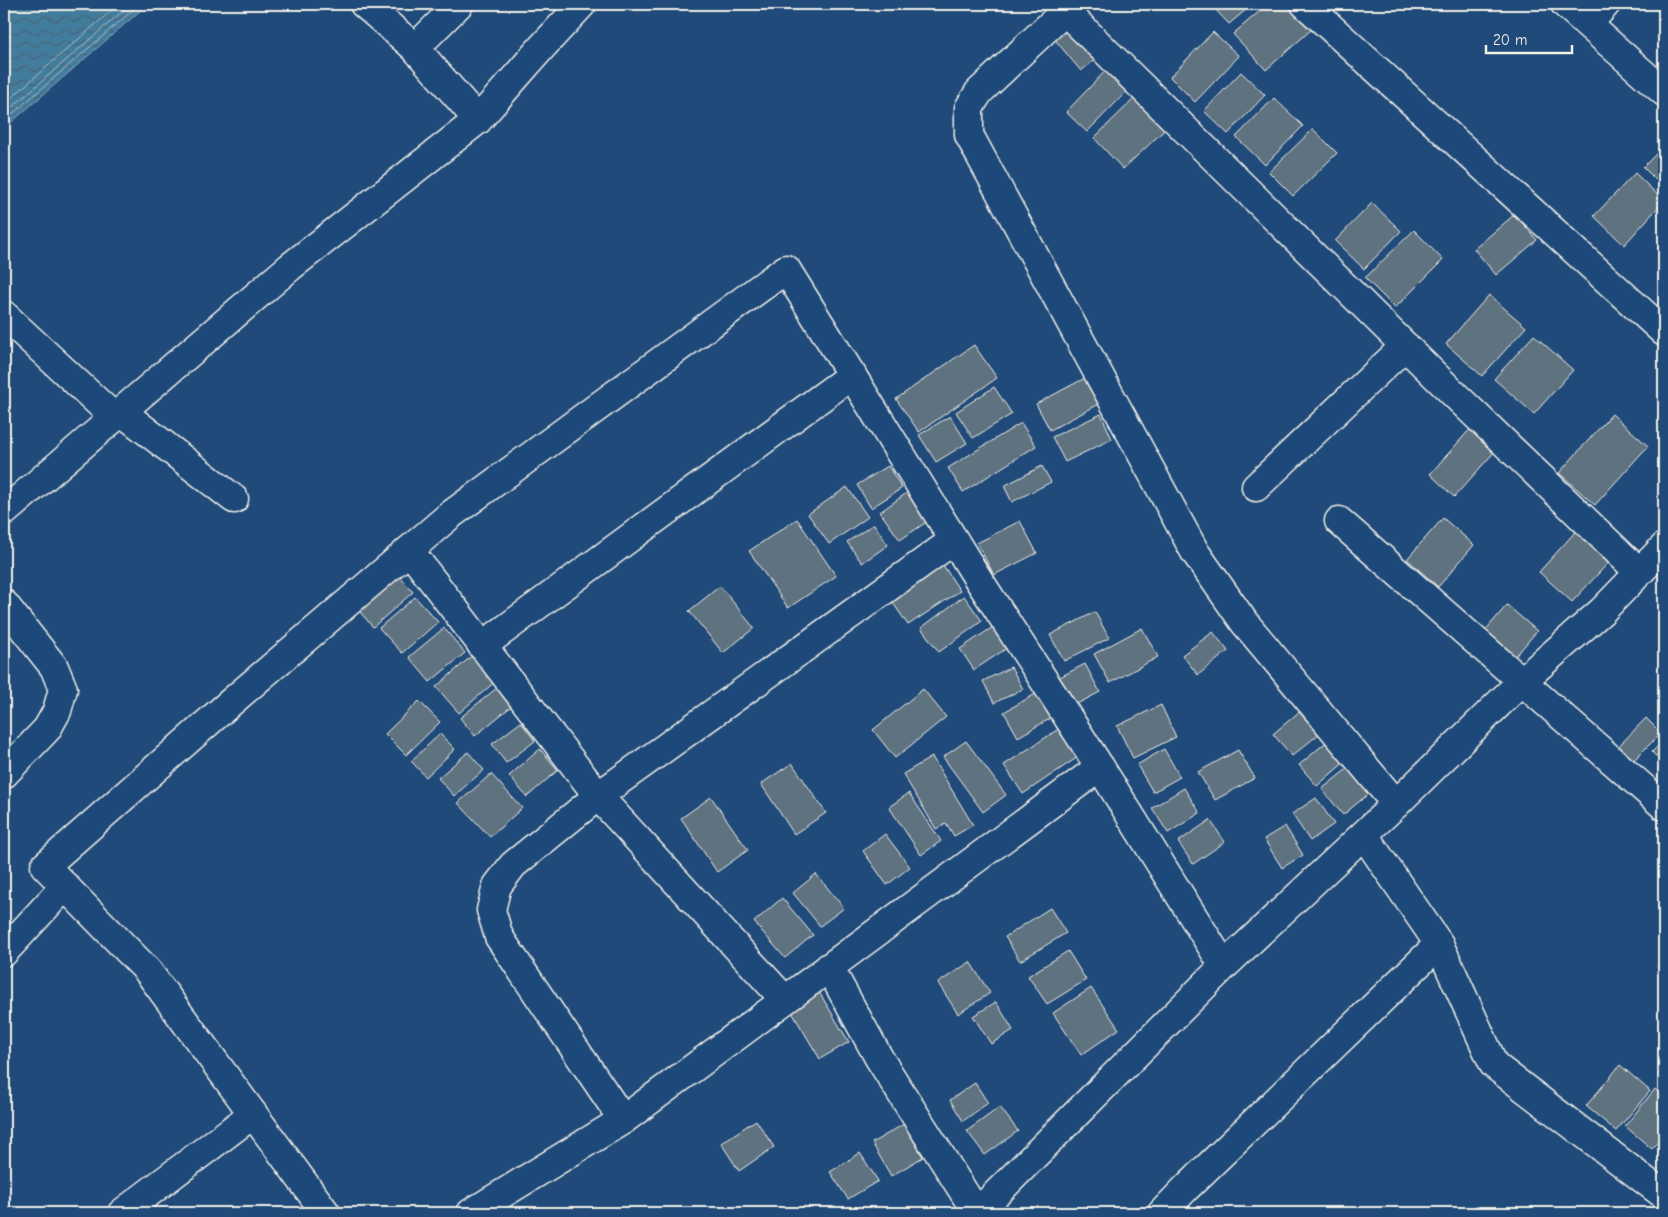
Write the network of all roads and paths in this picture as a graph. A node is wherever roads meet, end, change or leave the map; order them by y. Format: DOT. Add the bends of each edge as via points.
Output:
graph roads {
  1 [pos="364,4"];
  2 [pos="459,4"];
  3 [pos="582,4"];
  4 [pos="1305,4"];
  5 [pos="1566,4"];
  6 [pos="1606,4"];
  7 [pos="1069,7"];
  8 [pos="1588,24"];
  9 [pos="415,48"];
  10 [pos="1664,92"];
  11 [pos="478,120"];
  12 [pos="4,315"];
  13 [pos="1664,332"];
  14 [pos="1405,346"];
  15 [pos="852,375"];
  16 [pos="118,415"];
  17 [pos="1256,487"];
  18 [pos="234,499"];
  19 [pos="4,512"];
  20 [pos="1339,521"];
  21 [pos="954,540"];
  22 [pos="409,550"];
  23 [pos="1654,566"];
  24 [pos="4,604"];
  25 [pos="482,646"];
  26 [pos="1522,681"];
  27 [pos="1100,766"];
  28 [pos="4,774"];
  29 [pos="598,796"];
  30 [pos="1396,804"];
  31 [pos="1664,806"];
  32 [pos="1364,834"];
  33 [pos="65,886"];
  34 [pos="1439,944"];
  35 [pos="4,952"];
  36 [pos="1224,966"];
  37 [pos="829,967"];
  38 [pos="785,1000"];
  39 [pos="253,1114"];
  40 [pos="623,1120"];
  41 [pos="1664,1195"];
  42 [pos="122,1213"];
  43 [pos="326,1213"];
  44 [pos="471,1213"];
  45 [pos="1162,1213"];
  1 -- 9 [label="street"];
  2 -- 9 [label="street"];
  3 -- 11 [label="street"];
  4 -- 13 [label="street"];
  5 -- 8 [label="street"];
  6 -- 8 [label="street"];
  7 -- 14 [label="street"];
  7 -- 30 [label="street" via="979,92 969,108 969,135 1195,552 1244,622"];
  8 -- 10 [label="street"];
  9 -- 11 [label="street"];
  11 -- 16 [label="street" via="290,267"];
  12 -- 16 [label="street"];
  14 -- 17 [label="street"];
  14 -- 23 [label="street"];
  15 -- 21 [label="street"];
  15 -- 22 [label="street" via="786,269 450,516"];
  15 -- 25 [label="street"];
  16 -- 18 [label="street"];
  16 -- 19 [label="street"];
  20 -- 26 [label="street"];
  21 -- 27 [label="street"];
  21 -- 29 [label="street"];
  22 -- 25 [label="street"];
  22 -- 33 [label="street" via="45,866"];
  23 -- 26 [label="street"];
  24 -- 28 [label="street" via="54,667 63,689 57,711 47,729"];
  25 -- 29 [label="street"];
  26 -- 30 [label="street"];
  26 -- 31 [label="street"];
  27 -- 36 [label="street"];
  27 -- 37 [label="street"];
  29 -- 38 [label="street"];
  29 -- 40 [label="street" via="513,865 498,886 491,910 499,937"];
  30 -- 32 [label="street"];
  32 -- 34 [label="street"];
  32 -- 36 [label="street"];
  33 -- 35 [label="street"];
  33 -- 39 [label="street" via="147,970"];
  34 -- 41 [label="street" via="1494,1065"];
  34 -- 45 [label="street"];
  36 -- 37 [label="street" via="977,1213 879,1058"];
  37 -- 38 [label="street"];
  38 -- 40 [label="street"];
  39 -- 42 [label="street"];
  39 -- 43 [label="street"];
  40 -- 44 [label="street"];
}
